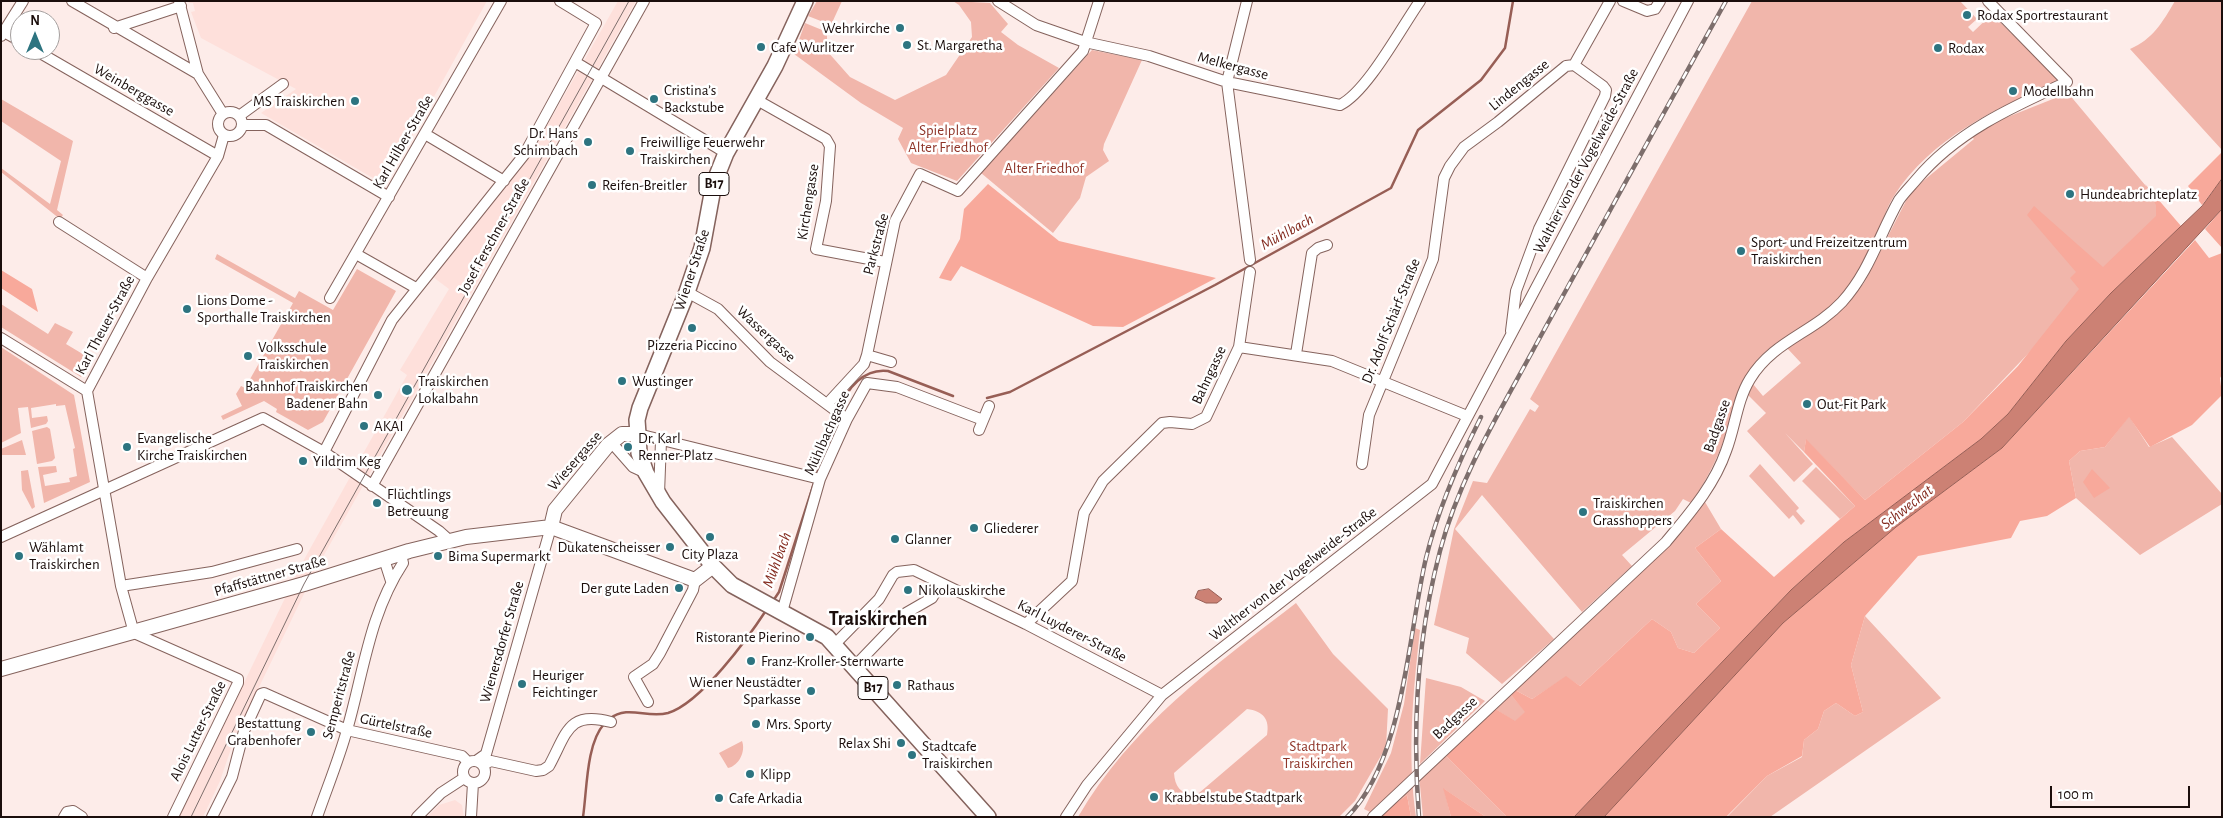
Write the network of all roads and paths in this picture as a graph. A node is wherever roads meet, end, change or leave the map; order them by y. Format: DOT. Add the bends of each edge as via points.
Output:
graph roads {
  1 [pos="23,1"];
  2 [pos="72,1"];
  3 [pos="501,1"];
  4 [pos="560,1"];
  5 [pos="644,1"];
  6 [pos="805,1"];
  7 [pos="998,1"];
  8 [pos="1099,1"];
  9 [pos="1246,1"];
  10 [pos="1420,1"];
  11 [pos="1610,1"];
  12 [pos="1623,1"];
  13 [pos="1660,1"];
  14 [pos="1688,1"];
  15 [pos="1988,1"];
  16 [pos="180,4"];
  17 [pos="114,28"];
  18 [pos="3,34"];
  19 [pos="1085,42"];
  20 [pos="52,60"];
  21 [pos="575,62"];
  22 [pos="1574,65"];
  23 [pos="198,74"];
  24 [pos="602,76"];
  25 [pos="1227,82"];
  26 [pos="283,84"];
  27 [pos="757,100"];
  28 [pos="223,114"];
  29 [pos="241,121"];
  30 [pos="424,134"];
  31 [pos="224,135"];
  32 [pos="1473,139"];
  33 [pos="726,153"];
  34 [pos="218,156"];
  35 [pos="504,181"];
  36 [pos="389,197"];
  37 [pos="59,222"];
  38 [pos="1327,245"];
  39 [pos="356,254"];
  40 [pos="1250,260"];
  41 [pos="885,262"];
  42 [pos="1250,272"];
  43 [pos="147,278"];
  44 [pos="416,288"];
  45 [pos="687,292"];
  46 [pos="330,298"];
  47 [pos="1510,334"];
  48 [pos="1,338"];
  49 [pos="1239,347"];
  50 [pos="1296,354"];
  51 [pos="867,355"];
  52 [pos="892,362"];
  53 [pos="1383,380"];
  54 [pos="87,390"];
  55 [pos="989,406"];
  56 [pos="838,412"];
  57 [pos="1467,416"];
  58 [pos="983,420"];
  59 [pos="979,430"];
  60 [pos="638,434"];
  61 [pos="661,441"];
  62 [pos="612,442"];
  63 [pos="324,452"];
  64 [pos="1362,464"];
  65 [pos="646,473"];
  66 [pos="816,478"];
  67 [pos="372,486"];
  68 [pos="105,488"];
  69 [pos="658,494"];
  70 [pos="550,526"];
  71 [pos="1,537"];
  72 [pos="449,540"];
  73 [pos="296,548"];
  74 [pos="401,554"];
  75 [pos="384,559"];
  76 [pos="713,566"];
  77 [pos="695,580"];
  78 [pos="391,581"];
  79 [pos="941,583"];
  80 [pos="121,586"];
  81 [pos="775,608"];
  82 [pos="1026,624"];
  83 [pos="134,633"];
  84 [pos="840,639"];
  85 [pos="855,666"];
  86 [pos="1,669"];
  87 [pos="1162,694"];
  88 [pos="648,702"];
  89 [pos="611,722"];
  90 [pos="347,730"];
  91 [pos="476,763"];
  92 [pos="464,778"];
  93 [pos="473,783"];
  94 [pos="64,817"];
  95 [pos="82,817"];
  96 [pos="173,817"];
  97 [pos="212,817"];
  98 [pos="317,817"];
  99 [pos="417,817"];
  100 [pos="471,817"];
  101 [pos="988,817"];
  102 [pos="1066,817"];
  103 [pos="1373,817"];
  1 -- 18 [label="street"];
  2 -- 17 [label="street"];
  3 -- 30 [label="street, Karl Hilber-Straße"];
  4 -- 21 [label="street, Josef Ferschner-Straße" via="596,23"];
  5 -- 24 [label="street, Josef Ferschner-Straße"];
  6 -- 27 [label="main road, Wiener Straße / B17"];
  7 -- 19 [label="street, Melkergasse" via="1036,24"];
  8 -- 19 [label="street"];
  9 -- 25 [label="street"];
  10 -- 25 [label="street, Melkergasse" via="1354,96 1340,105"];
  11 -- 22 [label="street, Lindengasse"];
  12 -- 13 [label="street" via="1647,11 1655,9"];
  14 -- 47 [label="street, Walther von der Vogelweide-Straße"];
  15 -- 103 [label="street, Badgasse" via="2068,82 1968,132 1920,175 1900,199 1864,274 1841,302 1819,323 1775,348 1750,379 1726,452 1700,500 1666,542"];
  16 -- 17 [label="street"];
  16 -- 23 [label="street"];
  17 -- 23 [label="street"];
  19 -- 25 [label="street, Melkergasse" via="1149,56"];
  19 -- 41 [label="street, Parkstraße" via="1083,51 958,191 920,174 895,221"];
  20 -- 34 [label="street, Weinberggasse"];
  21 -- 24 [label="street"];
  21 -- 35 [label="street, Josef Ferschner-Straße" via="524,155"];
  22 -- 32 [label="street, Lindengasse" via="1566,66"];
  22 -- 47 [label="street, Walther von der Vogelweide-Straße" via="1603,86 1605,96 1539,229 1516,291"];
  23 -- 28 [label="street"];
  24 -- 33 [label="street"];
  24 -- 67 [label="street, Josef Ferschner-Straße"];
  25 -- 40 [label="street"];
  26 -- 29 [label="street"];
  27 -- 33 [label="main road, Wiener Straße / B17"];
  27 -- 41 [label="street, Kirchengasse" via="826,140 830,146 826,201 816,249"];
  28 -- 29 [label="street" via="230,112"];
  28 -- 31 [label="street" via="218,125"];
  29 -- 31 [label="street" via="236,135"];
  29 -- 36 [label="street" via="266,125"];
  30 -- 35 [label="street"];
  30 -- 36 [label="street, Karl Hilber-Straße"];
  31 -- 34 [label="street, Karl Theuer-Straße"];
  32 -- 53 [label="street, Dr. Adolf Schärf-Straße" via="1464,146 1444,178 1433,259"];
  33 -- 45 [label="main road, Wiener Straße / B17" via="714,183 702,248"];
  34 -- 43 [label="street, Karl Theuer-Straße"];
  35 -- 44 [label="street, Josef Ferschner-Straße"];
  36 -- 39 [label="street, Karl Hilber-Straße"];
  37 -- 43 [label="street"];
  38 -- 50 [label="street" via="1312,253"];
  39 -- 44 [label="street"];
  39 -- 46 [label="street, Karl Hilber-Straße"];
  41 -- 51 [label="street, Parkstraße"];
  42 -- 49 [label="street"];
  43 -- 54 [label="street, Karl Theuer-Straße"];
  44 -- 63 [label="street, Josef Ferschner-Straße" via="392,320"];
  45 -- 56 [label="street, Wassergasse" via="718,309 770,362"];
  45 -- 60 [label="main road, Wiener Straße / B17" via="640,408"];
  47 -- 57 [label="street, Walther von der Vogelweide-Straße"];
  48 -- 54 [label="street"];
  49 -- 50 [label="street, Bahngasse"];
  49 -- 82 [label="street, Bahngasse" via="1206,417 1192,424 1162,423 1103,481 1084,513 1072,581"];
  50 -- 53 [label="street, Bahngasse" via="1332,361"];
  51 -- 52 [label="street"];
  51 -- 56 [label="street, Mühlbachgasse"];
  53 -- 57 [label="street, Bahngasse"];
  53 -- 64 [label="street, Dr. Adolf Schärf-Straße" via="1369,414"];
  54 -- 68 [label="street, Karl Theuer-Straße"];
  55 -- 58 [label="street"];
  56 -- 58 [label="street, Mühlbachgasse" via="867,383 897,387"];
  56 -- 66 [label="street, Mühlbachgasse"];
  57 -- 87 [label="street, Walther von der Vogelweide-Straße" via="1432,484"];
  58 -- 59 [label="street"];
  60 -- 61 [label="street"];
  60 -- 62 [label="main road, Wiesergasse" via="622,434"];
  60 -- 65 [label="main road, B17" via="639,453"];
  61 -- 66 [label="street" via="710,450"];
  61 -- 69 [label="street"];
  62 -- 65 [label="street" via="633,467"];
  62 -- 70 [label="main road, Wiesergasse" via="555,510"];
  63 -- 67 [label="street"];
  63 -- 68 [label="street" via="263,418"];
  65 -- 69 [label="main road, B17"];
  66 -- 81 [label="street, Mühlbachgasse"];
  67 -- 72 [label="street"];
  68 -- 71 [label="street"];
  68 -- 80 [label="street, Karl Theuer-Straße"];
  69 -- 76 [label="main road, B17"];
  70 -- 72 [label="main road, Pfaffstättner Straße"];
  70 -- 77 [label="main road"];
  70 -- 91 [label="street, Wienersdorfer Straße" via="486,754"];
  72 -- 74 [label="main road, Pfaffstättner Straße"];
  73 -- 80 [label="street" via="212,572"];
  74 -- 75 [label="main road, Pfaffstättner Straße"];
  74 -- 78 [label="street, Semperitstraße" via="403,563"];
  75 -- 78 [label="street"];
  75 -- 83 [label="main road, Pfaffstättner Straße"];
  76 -- 77 [label="main road"];
  76 -- 81 [label="main road, B17" via="732,585"];
  77 -- 88 [label="street" via="693,590 660,653 653,664 634,677"];
  78 -- 90 [label="street, Semperitstraße" via="372,626"];
  79 -- 82 [label="street, Karl Luyderer-Straße"];
  79 -- 84 [label="street, Karl Luyderer-Straße" via="914,570 897,572 879,599"];
  79 -- 85 [label="street" via="932,598 906,613"];
  80 -- 83 [label="street, Karl Theuer-Straße"];
  81 -- 84 [label="main road, B17"];
  82 -- 87 [label="street, Karl Luyderer-Straße"];
  83 -- 86 [label="main road, Pfaffstättner Straße"];
  83 -- 96 [label="street, Alois Lutter-Straße" via="238,679"];
  84 -- 85 [label="main road, B17"];
  85 -- 101 [label="main road, B17"];
  87 -- 102 [label="street, Walther von der Vogelweide-Straße" via="1087,785"];
  89 -- 91 [label="street" via="582,718 574,722 549,766 543,770 491,761"];
  90 -- 91 [label="street, Gürtelstraße" via="462,756"];
  90 -- 97 [label="street, Gürtelstraße" via="268,694 261,694 244,731 232,777"];
  90 -- 98 [label="street, Semperitstraße"];
  91 -- 92 [label="street" via="463,769"];
  91 -- 93 [label="street" via="485,773 481,781"];
  92 -- 93 [label="street"];
  92 -- 99 [label="street" via="442,793"];
  93 -- 100 [label="street"];
  94 -- 95 [label="street" via="73,811"];
}
